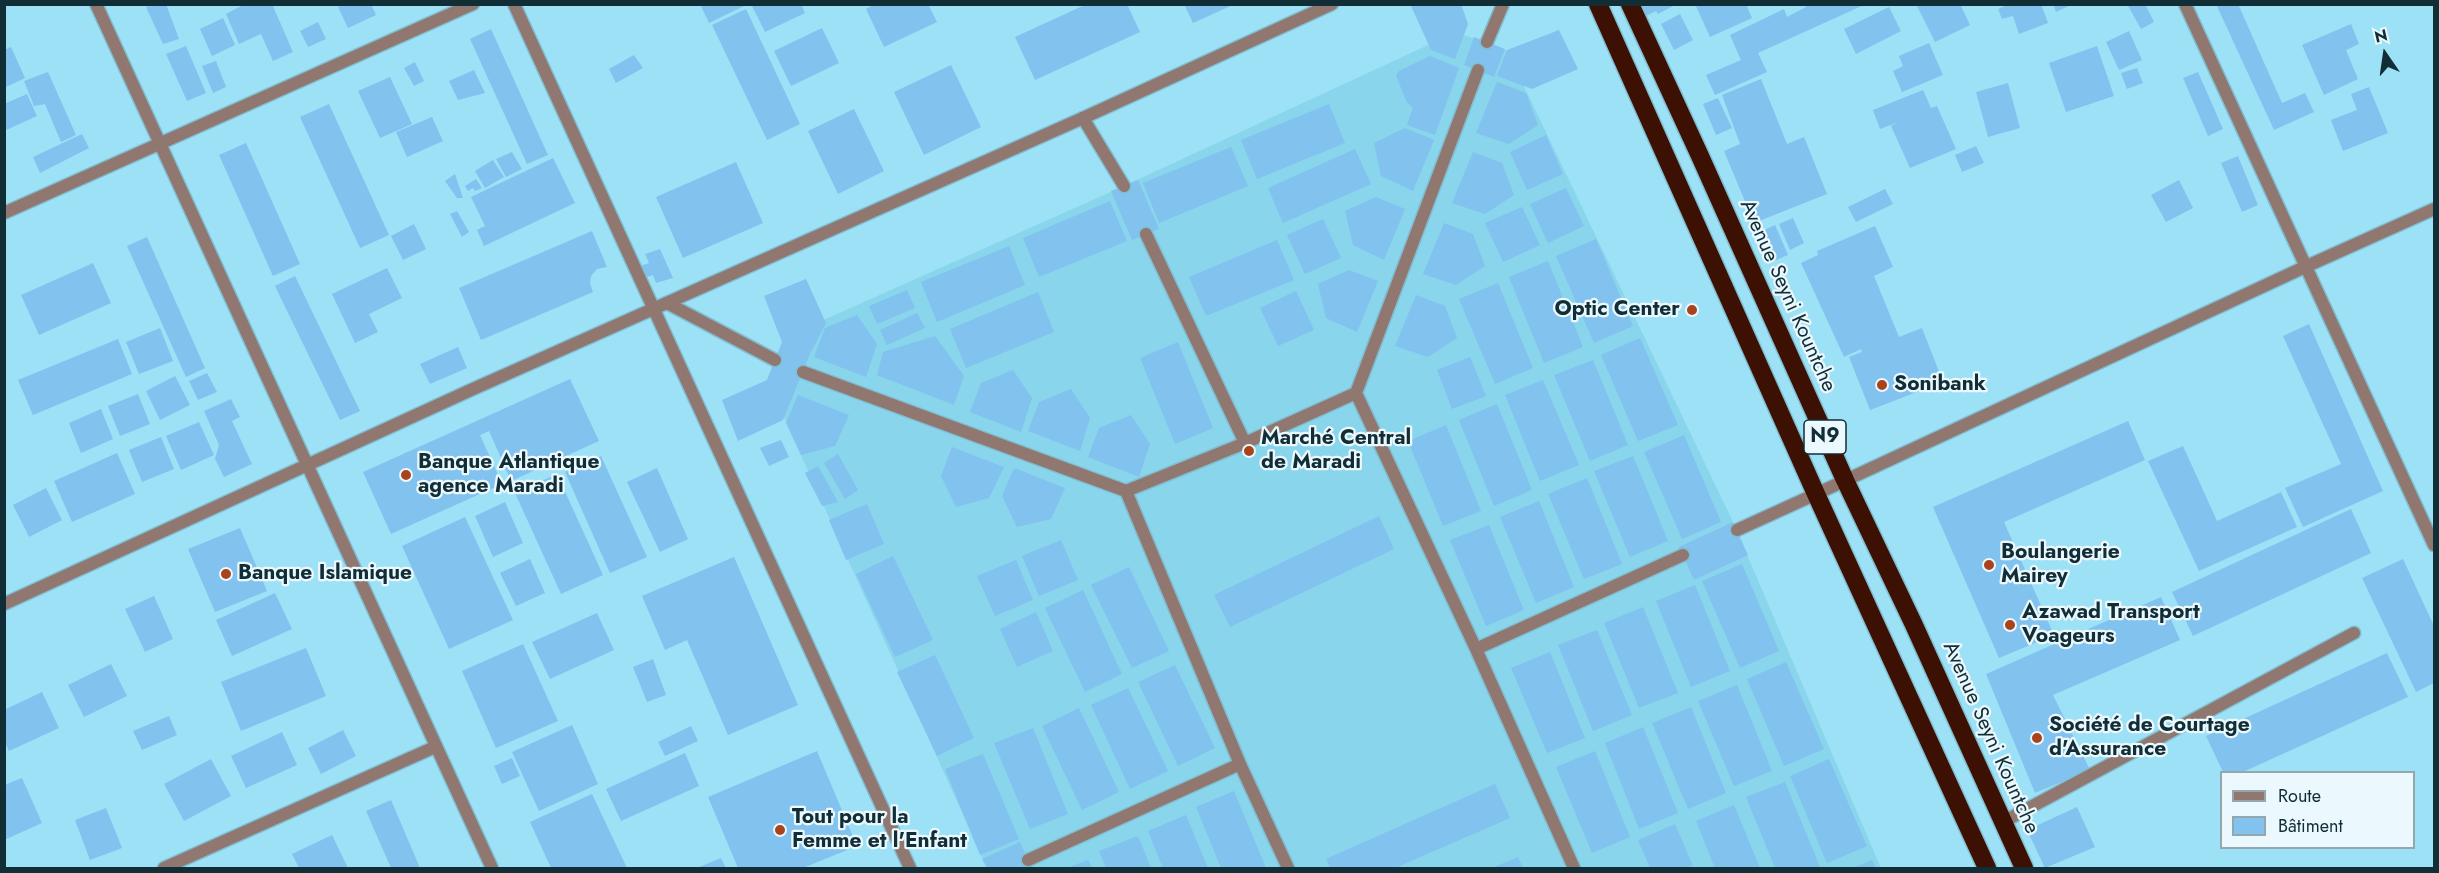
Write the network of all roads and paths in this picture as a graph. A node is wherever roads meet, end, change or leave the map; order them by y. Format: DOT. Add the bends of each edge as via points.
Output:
graph roads {
  1 [pos="96,4"];
  2 [pos="473,4"];
  3 [pos="514,4"];
  4 [pos="1332,4"];
  5 [pos="1503,4"];
  6 [pos="1598,4"];
  7 [pos="1630,4"];
  8 [pos="2186,4"];
  9 [pos="1487,42"];
  10 [pos="1478,70"];
  11 [pos="1083,118"];
  12 [pos="159,143"];
  13 [pos="1124,186"];
  14 [pos="2434,209"];
  15 [pos="4,213"];
  16 [pos="1146,234"];
  17 [pos="2307,266"];
  18 [pos="667,303"];
  19 [pos="652,310"];
  20 [pos="775,360"];
  21 [pos="803,372"];
  22 [pos="1356,393"];
  23 [pos="1245,443"];
  24 [pos="308,465"];
  25 [pos="1845,480"];
  26 [pos="1126,491"];
  27 [pos="1816,494"];
  28 [pos="1737,530"];
  29 [pos="2434,545"];
  30 [pos="1683,555"];
  31 [pos="4,604"];
  32 [pos="2354,633"];
  33 [pos="1476,649"];
  34 [pos="435,747"];
  35 [pos="1240,764"];
  36 [pos="2003,822"];
  37 [pos="1028,860"];
  38 [pos="164,868"];
  39 [pos="492,868"];
  40 [pos="910,868"];
  41 [pos="1288,868"];
  42 [pos="1574,868"];
  43 [pos="1987,868"];
  44 [pos="2024,868"];
  1 -- 12 [label="street"];
  2 -- 12 [label="street"];
  3 -- 19 [label="street"];
  4 -- 11 [label="street"];
  5 -- 9 [label="street"];
  6 -- 27 [label="highway, N9"];
  7 -- 25 [label="highway, Avenue Seyni Kountche / N9"];
  8 -- 17 [label="street"];
  10 -- 22 [label="street"];
  11 -- 13 [label="street"];
  11 -- 18 [label="street"];
  12 -- 15 [label="street"];
  12 -- 24 [label="street"];
  14 -- 17 [label="street"];
  16 -- 23 [label="street"];
  17 -- 25 [label="street"];
  17 -- 29 [label="street"];
  18 -- 19 [label="street"];
  18 -- 20 [label="street"];
  19 -- 24 [label="street"];
  19 -- 40 [label="street"];
  21 -- 26 [label="street"];
  22 -- 23 [label="street"];
  22 -- 33 [label="street"];
  23 -- 26 [label="street"];
  24 -- 31 [label="street"];
  24 -- 34 [label="street"];
  25 -- 27 [label="street"];
  25 -- 36 [label="highway, Avenue Seyni Kountche / N9"];
  26 -- 35 [label="street"];
  27 -- 28 [label="street"];
  27 -- 43 [label="highway, N9"];
  30 -- 33 [label="street"];
  32 -- 36 [label="street"];
  33 -- 42 [label="street"];
  34 -- 38 [label="street"];
  34 -- 39 [label="street"];
  35 -- 37 [label="street"];
  35 -- 41 [label="street"];
  36 -- 44 [label="highway, Avenue Seyni Kountche / N9"];
}
